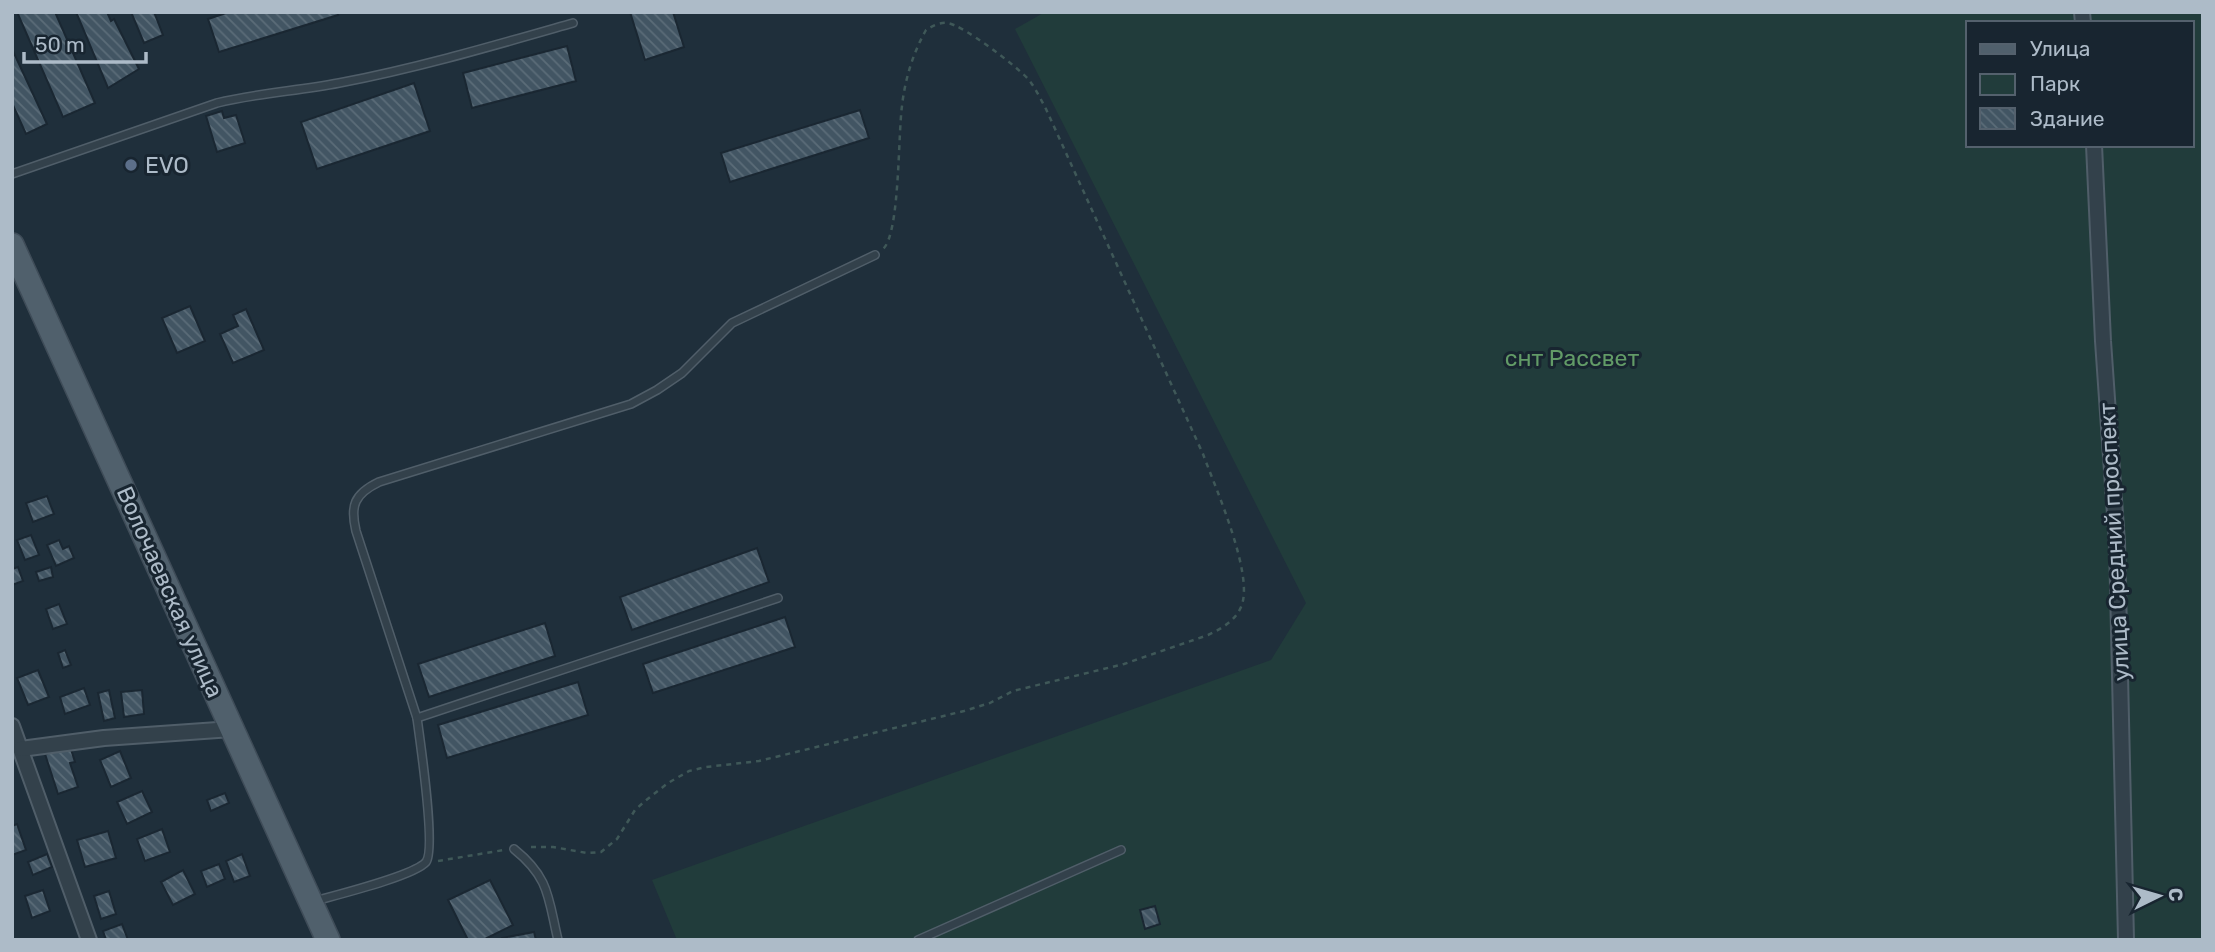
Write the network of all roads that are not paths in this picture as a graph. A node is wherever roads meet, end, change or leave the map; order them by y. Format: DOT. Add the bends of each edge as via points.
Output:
graph roads {
  1 [pos="573,23"];
  2 [pos="2094,147"];
  3 [pos="12,174"];
  4 [pos="12,245"];
  5 [pos="875,255"];
  6 [pos="17,267"];
  7 [pos="778,598"];
  8 [pos="417,718"];
  9 [pos="12,726"];
  10 [pos="232,729"];
  11 [pos="21,749"];
  12 [pos="514,849"];
  13 [pos="1121,850"];
  14 [pos="311,903"];
  15 [pos="89,940"];
  16 [pos="328,940"];
  17 [pos="558,940"];
  18 [pos="918,940"];
  19 [pos="2126,940"];
  1 -- 3 [label="lane" via="399,70 216,103"];
  2 -- 19 [label="street, улица Средний проспект" via="2118,543"];
  4 -- 6 [label="main road, Волочаевская улица"];
  5 -- 8 [label="lane" via="732,323 682,373 631,404 379,482 361,495 352,510 356,531"];
  6 -- 10 [label="main road, Волочаевская улица"];
  7 -- 8 [label="lane"];
  8 -- 14 [label="lane" via="428,860 400,875"];
  9 -- 11 [label="street"];
  10 -- 11 [label="street"];
  10 -- 14 [label="main road, Волочаевская улица"];
  11 -- 15 [label="street"];
  12 -- 17 [label="lane" via="543,882"];
  13 -- 18 [label="lane"];
  14 -- 16 [label="main road, Волочаевская улица"];
}
